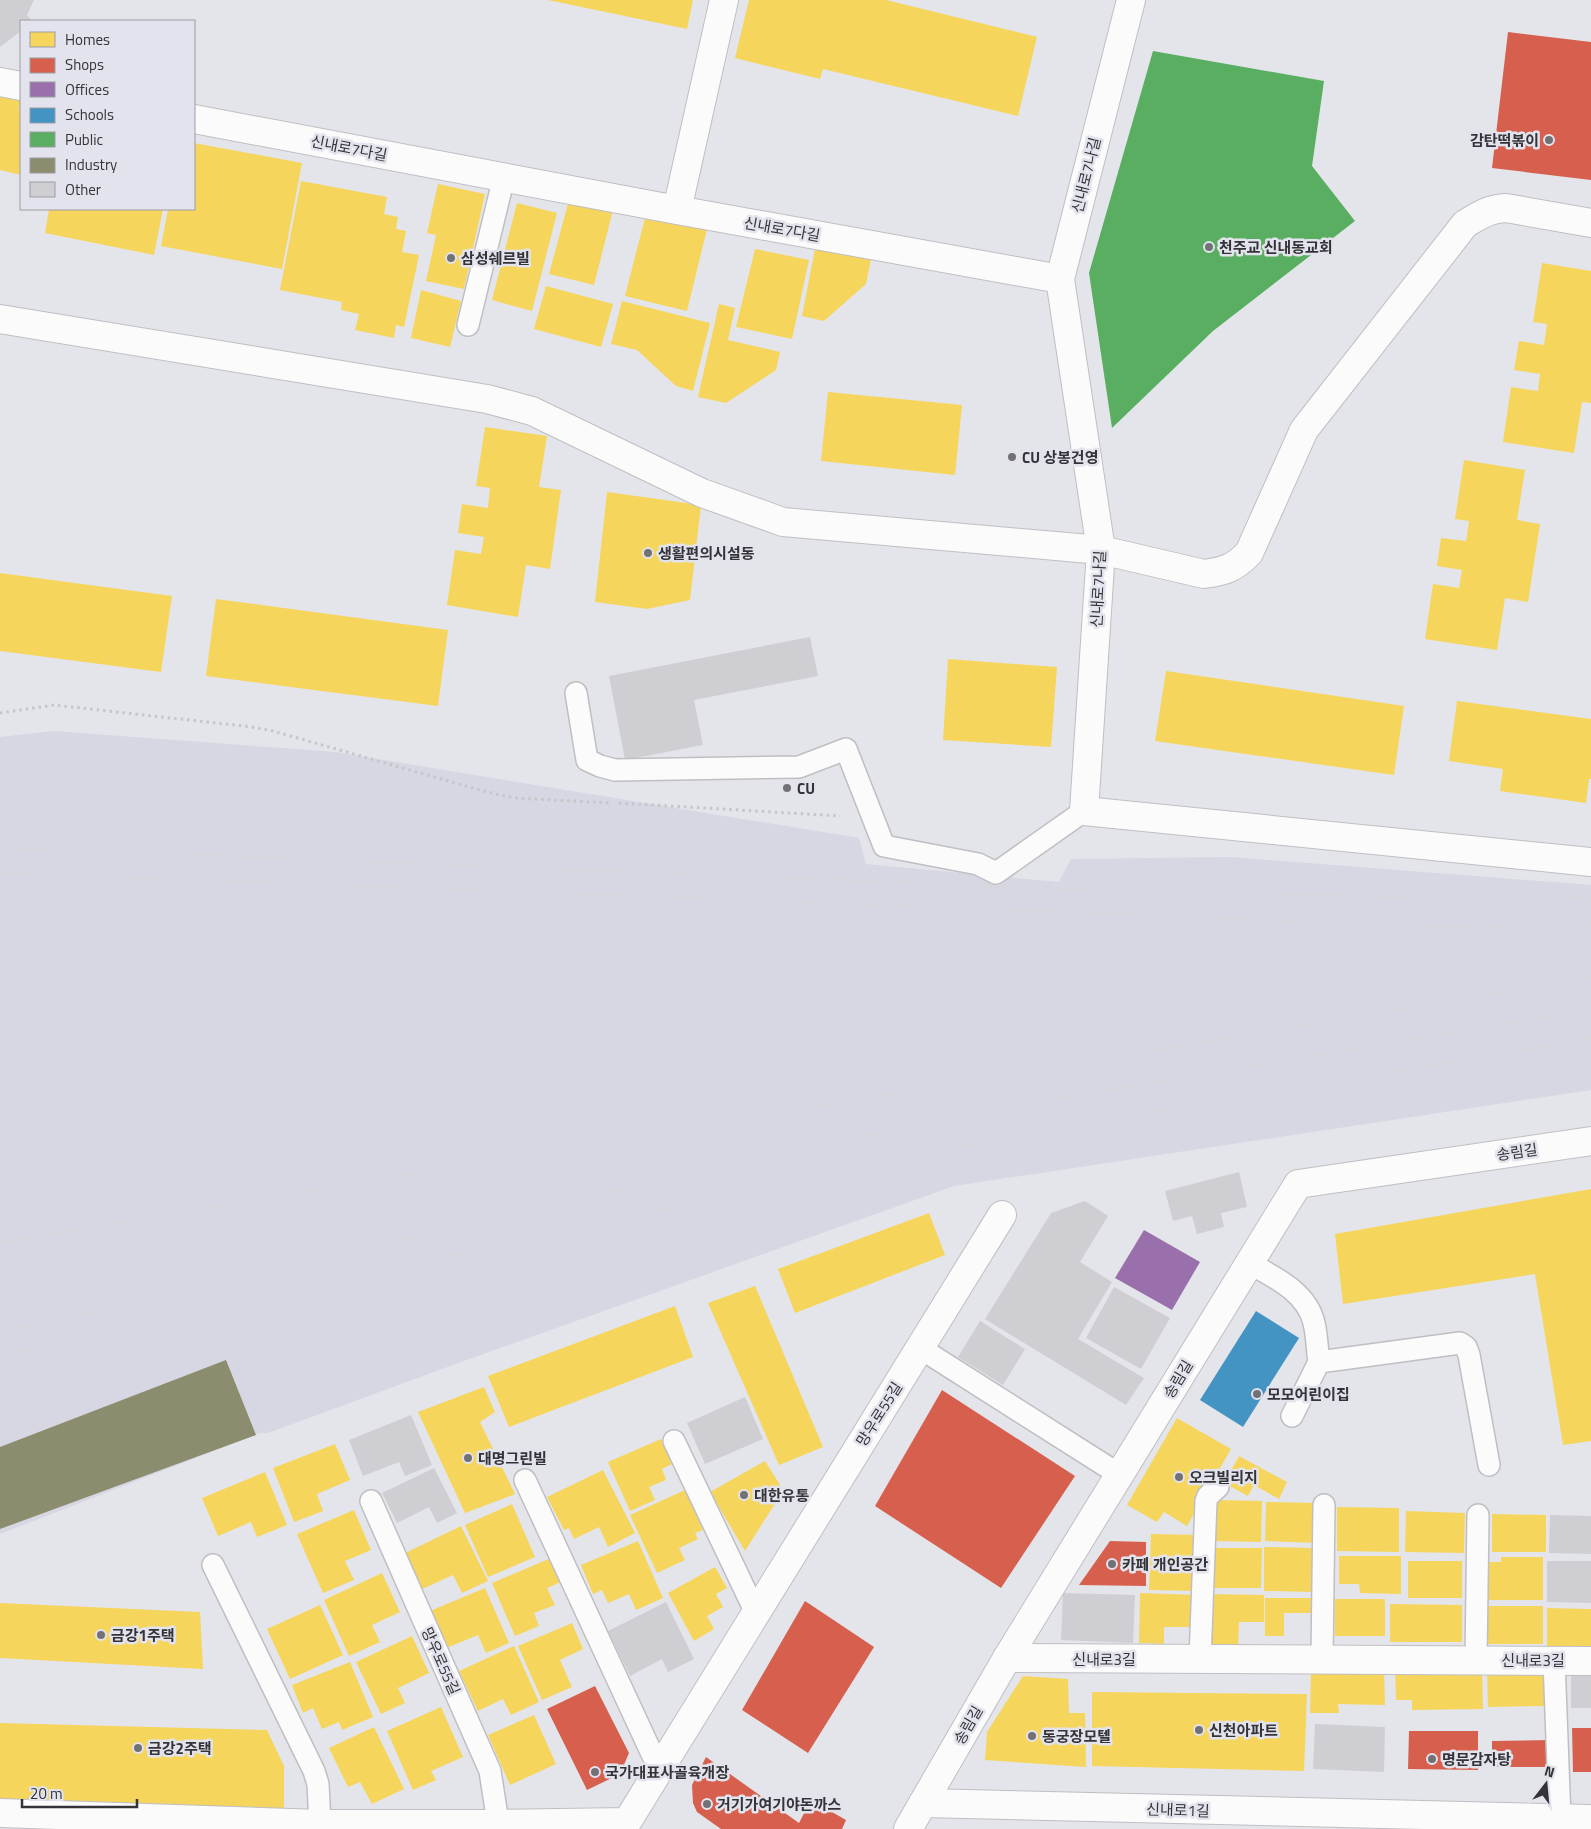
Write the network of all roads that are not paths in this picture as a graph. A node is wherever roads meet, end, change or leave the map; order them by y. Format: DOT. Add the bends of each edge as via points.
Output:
graph roads {
  1 [pos="724,0"];
  2 [pos="1130,0"];
  3 [pos="0,82"];
  4 [pos="20,86"];
  5 [pos="195,119"];
  6 [pos="504,177"];
  7 [pos="677,210"];
  8 [pos="1591,223"];
  9 [pos="1060,280"];
  10 [pos="0,319"];
  11 [pos="468,324"];
  12 [pos="1101,550"];
  13 [pos="576,693"];
  14 [pos="1084,811"];
  15 [pos="1591,862"];
  16 [pos="1591,1141"];
  17 [pos="1002,1215"];
  18 [pos="1249,1263"];
  19 [pos="920,1348"];
  20 [pos="1319,1362"];
  21 [pos="1292,1416"];
  22 [pos="674,1441"];
  23 [pos="1489,1465"];
  24 [pos="1120,1475"];
  25 [pos="525,1480"];
  26 [pos="1218,1487"];
  27 [pos="371,1501"];
  28 [pos="1324,1505"];
  29 [pos="1478,1515"];
  30 [pos="213,1565"];
  31 [pos="756,1613"];
  32 [pos="1008,1658"];
  33 [pos="1200,1659"];
  34 [pos="1322,1659"];
  35 [pos="1476,1660"];
  36 [pos="1554,1660"];
  37 [pos="1591,1661"];
  38 [pos="659,1769"];
  39 [pos="922,1803"];
  40 [pos="0,1813"];
  41 [pos="1560,1819"];
  42 [pos="1591,1819"];
  43 [pos="1286,1821"];
  44 [pos="1434,1823"];
  45 [pos="320,1824"];
  46 [pos="235,1825"];
  47 [pos="633,1825"];
  48 [pos="361,1826"];
  49 [pos="499,1826"];
  50 [pos="908,1829"];
  1 -- 7 [label="street"];
  2 -- 9 [label="street, 신내로7나길"];
  3 -- 4 [label="street"];
  5 -- 6 [label="street, 신내로7다길"];
  6 -- 7 [label="street, 신내로7다길"];
  6 -- 11 [label="lane"];
  7 -- 9 [label="street, 신내로7다길"];
  8 -- 12 [label="street" via="1506,208 1492,209 1465,224 1304,430 1250,553 1236,566 1204,574"];
  9 -- 12 [label="street, 신내로7나길"];
  10 -- 12 [label="street" via="469,396 532,411 702,493 783,522"];
  12 -- 14 [label="street, 신내로7나길"];
  13 -- 14 [label="lane" via="587,760 600,766 615,770 800,767 846,749 884,846 978,864 996,873"];
  14 -- 15 [label="street"];
  16 -- 18 [label="street, 송림길" via="1298,1184"];
  17 -- 19 [label="street, 망우로55길"];
  18 -- 20 [label="lane" via="1299,1296 1314,1322"];
  18 -- 24 [label="street, 송림길"];
  19 -- 24 [label="lane"];
  19 -- 31 [label="street, 망우로55길"];
  20 -- 21 [label="lane"];
  20 -- 23 [label="lane" via="1460,1343 1469,1355"];
  22 -- 31 [label="lane"];
  24 -- 32 [label="street, 송림길"];
  25 -- 38 [label="lane"];
  26 -- 33 [label="lane" via="1206,1501"];
  27 -- 49 [label="lane, 망우로55길" via="490,1772"];
  28 -- 34 [label="lane"];
  29 -- 35 [label="lane"];
  30 -- 45 [label="lane" via="314,1771 318,1784"];
  31 -- 38 [label="street, 망우로55길"];
  32 -- 33 [label="street, 신내로3길"];
  32 -- 39 [label="street, 송림길"];
  33 -- 34 [label="street, 신내로3길"];
  34 -- 35 [label="street, 신내로3길"];
  35 -- 36 [label="street, 신내로3길"];
  36 -- 37 [label="street, 신내로3길"];
  36 -- 41 [label="lane"];
  38 -- 47 [label="street, 망우로55길"];
  39 -- 43 [label="street, 신내로1길"];
  39 -- 50 [label="street, 송림길"];
  40 -- 46 [label="street"];
  41 -- 42 [label="street, 신내로1길"];
  41 -- 44 [label="street, 신내로1길"];
  43 -- 44 [label="street, 신내로1길"];
  45 -- 46 [label="street"];
  45 -- 48 [label="street"];
  47 -- 49 [label="street"];
  48 -- 49 [label="street"];
}
